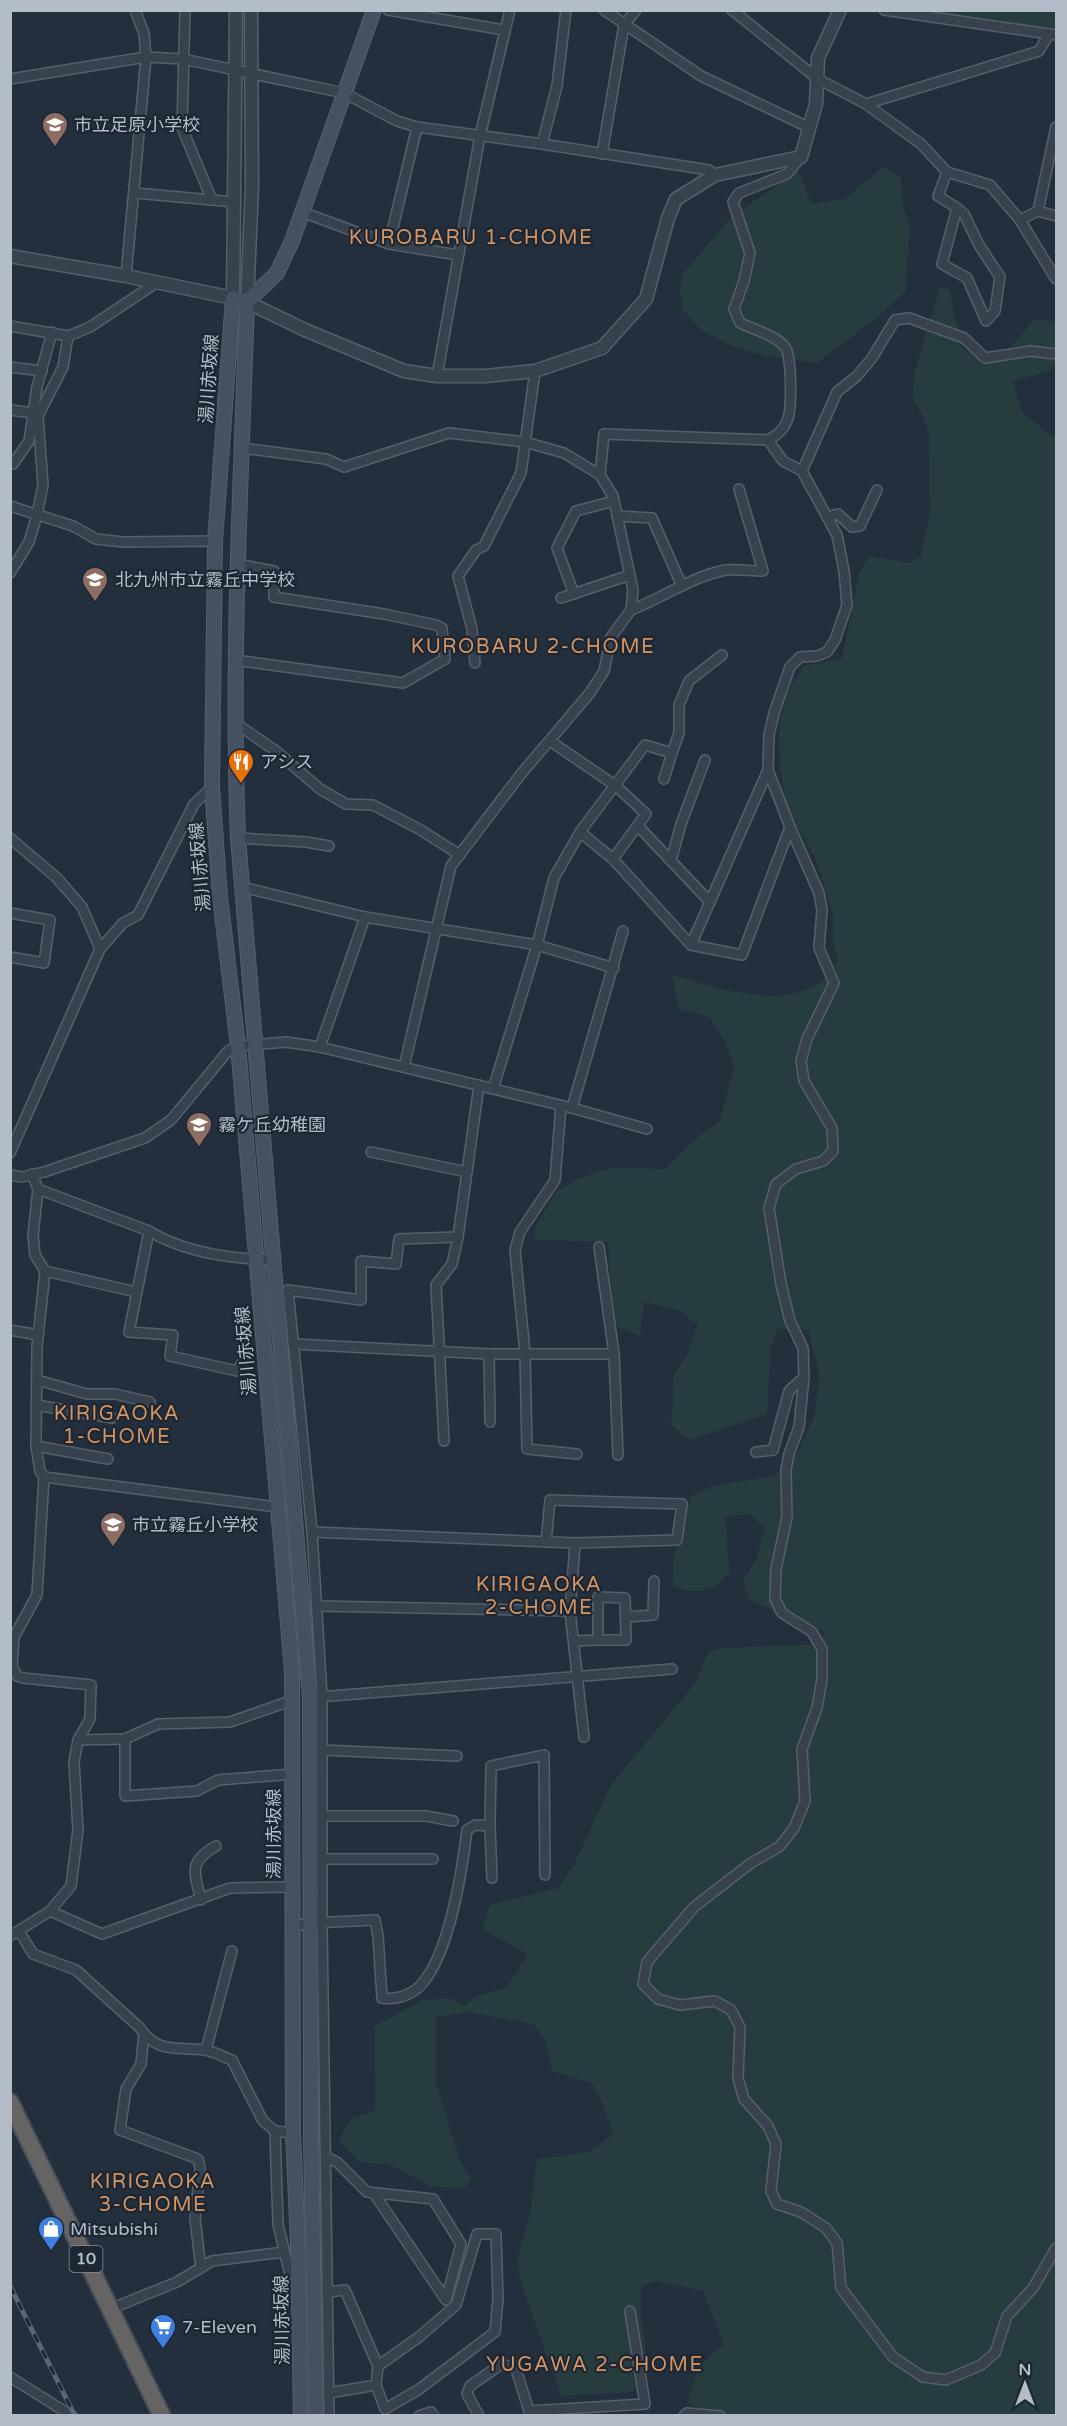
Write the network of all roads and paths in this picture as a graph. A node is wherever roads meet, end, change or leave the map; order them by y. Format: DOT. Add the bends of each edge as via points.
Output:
graph roads {
  1 [pos="135,10"];
  2 [pos="185,10"];
  3 [pos="236,10"];
  4 [pos="250,10"];
  5 [pos="374,10"];
  6 [pos="388,10"];
  7 [pos="510,10"];
  8 [pos="566,10"];
  9 [pos="604,10"];
  10 [pos="636,10"];
  11 [pos="732,10"];
  12 [pos="840,10"];
  13 [pos="884,10"];
  14 [pos="624,25"];
  15 [pos="504,30"];
  16 [pos="1052,34"];
  17 [pos="146,57"];
  18 [pos="183,58"];
  19 [pos="235,68"];
  20 [pos="251,74"];
  21 [pos="10,79"];
  22 [pos="818,80"];
  23 [pos="344,93"];
  24 [pos="866,104"];
  25 [pos="417,127"];
  26 [pos="1056,127"];
  27 [pos="810,128"];
  28 [pos="480,136"];
  29 [pos="1055,141"];
  30 [pos="542,144"];
  31 [pos="603,154"];
  32 [pos="801,157"];
  33 [pos="947,172"];
  34 [pos="715,175"];
  35 [pos="135,194"];
  36 [pos="213,200"];
  37 [pos="235,201"];
  38 [pos="957,208"];
  39 [pos="1038,211"];
  40 [pos="302,213"];
  41 [pos="1056,216"];
  42 [pos="1020,220"];
  43 [pos="390,244"];
  44 [pos="458,255"];
  45 [pos="10,256"];
  46 [pos="126,276"];
  47 [pos="1056,279"];
  48 [pos="156,283"];
  49 [pos="240,300"];
  50 [pos="10,326"];
  51 [pos="52,332"];
  52 [pos="68,336"];
  53 [pos="1056,354"];
  54 [pos="10,367"];
  55 [pos="42,371"];
  56 [pos="535,372"];
  57 [pos="437,376"];
  58 [pos="10,410"];
  59 [pos="34,413"];
  60 [pos="768,440"];
  61 [pos="525,442"];
  62 [pos="242,448"];
  63 [pos="10,463"];
  64 [pos="802,471"];
  65 [pos="600,475"];
  66 [pos="739,489"];
  67 [pos="877,490"];
  68 [pos="614,501"];
  69 [pos="10,506"];
  70 [pos="37,515"];
  71 [pos="617,516"];
  72 [pos="827,517"];
  73 [pos="215,541"];
  74 [pos="238,564"];
  75 [pos="10,573"];
  76 [pos="630,575"];
  77 [pos="682,586"];
  78 [pos="574,594"];
  79 [pos="561,598"];
  80 [pos="631,610"];
  81 [pos="722,655"];
  82 [pos="235,660"];
  83 [pos="475,663"];
  84 [pos="234,726"];
  85 [pos="550,741"];
  86 [pos="672,753"];
  87 [pos="705,760"];
  88 [pos="768,770"];
  89 [pos="664,779"];
  90 [pos="616,786"];
  91 [pos="212,788"];
  92 [pos="638,826"];
  93 [pos="790,827"];
  94 [pos="580,832"];
  95 [pos="10,838"];
  96 [pos="238,838"];
  97 [pos="329,846"];
  98 [pos="460,855"];
  99 [pos="613,859"];
  100 [pos="670,861"];
  101 [pos="242,887"];
  102 [pos="710,902"];
  103 [pos="10,913"];
  104 [pos="365,917"];
  105 [pos="437,928"];
  106 [pos="623,931"];
  107 [pos="537,945"];
  108 [pos="691,945"];
  109 [pos="100,949"];
  110 [pos="10,957"];
  111 [pos="614,968"];
  112 [pos="255,1045"];
  113 [pos="238,1046"];
  114 [pos="320,1047"];
  115 [pos="404,1067"];
  116 [pos="479,1085"];
  117 [pos="493,1089"];
  118 [pos="561,1106"];
  119 [pos="572,1108"];
  120 [pos="647,1130"];
  121 [pos="370,1152"];
  122 [pos="10,1153"];
  123 [pos="467,1172"];
  124 [pos="32,1174"];
  125 [pos="10,1175"];
  126 [pos="38,1189"];
  127 [pos="149,1231"];
  128 [pos="458,1237"];
  129 [pos="599,1247"];
  130 [pos="255,1259"];
  131 [pos="274,1260"];
  132 [pos="45,1271"];
  133 [pos="136,1292"];
  134 [pos="10,1330"];
  135 [pos="38,1335"];
  136 [pos="293,1344"];
  137 [pos="440,1351"];
  138 [pos="525,1353"];
  139 [pos="489,1354"];
  140 [pos="614,1354"];
  141 [pos="245,1359"];
  142 [pos="804,1377"];
  143 [pos="36,1380"];
  144 [pos="150,1402"];
  145 [pos="36,1405"];
  146 [pos="112,1418"];
  147 [pos="490,1422"];
  148 [pos="444,1441"];
  149 [pos="36,1446"];
  150 [pos="756,1452"];
  151 [pos="577,1454"];
  152 [pos="618,1455"];
  153 [pos="108,1459"];
  154 [pos="44,1477"];
  155 [pos="277,1507"];
  156 [pos="312,1533"];
  157 [pos="546,1542"];
  158 [pos="575,1543"];
  159 [pos="654,1581"];
  160 [pos="317,1606"];
  161 [pos="570,1611"];
  162 [pos="626,1617"];
  163 [pos="598,1640"];
  164 [pos="575,1641"];
  165 [pos="672,1669"];
  166 [pos="579,1678"];
  167 [pos="316,1697"];
  168 [pos="293,1700"];
  169 [pos="584,1737"];
  170 [pos="125,1739"];
  171 [pos="78,1740"];
  172 [pos="322,1750"];
  173 [pos="457,1756"];
  174 [pos="292,1774"];
  175 [pos="322,1816"];
  176 [pos="453,1821"];
  177 [pos="490,1826"];
  178 [pos="216,1846"];
  179 [pos="433,1859"];
  180 [pos="322,1860"];
  181 [pos="545,1875"];
  182 [pos="492,1878"];
  183 [pos="292,1887"];
  184 [pos="201,1900"];
  185 [pos="50,1911"];
  186 [pos="316,1923"];
  187 [pos="294,1926"];
  188 [pos="15,1934"];
  189 [pos="232,1951"];
  190 [pos="144,2033"];
  191 [pos="206,2050"];
  192 [pos="10,2102"];
  193 [pos="10,2125"];
  194 [pos="275,2131"];
  195 [pos="293,2133"];
  196 [pos="326,2157"];
  197 [pos="375,2195"];
  198 [pos="1056,2248"];
  199 [pos="284,2252"];
  200 [pos="201,2268"];
  201 [pos="299,2279"];
  202 [pos="327,2292"];
  203 [pos="110,2308"];
  204 [pos="630,2311"];
  205 [pos="378,2366"];
  206 [pos="10,2377"];
  207 [pos="376,2385"];
  208 [pos="329,2393"];
  209 [pos="72,2415"];
  210 [pos="151,2415"];
  211 [pos="162,2415"];
  212 [pos="301,2415"];
  213 [pos="316,2415"];
  214 [pos="329,2415"];
  215 [pos="419,2415"];
  216 [pos="434,2415"];
  217 [pos="478,2415"];
  218 [pos="684,2415"];
  219 [pos="720,2415"];
  1 -- 17 [label="street" via="144,33"];
  2 -- 18 [label="street"];
  3 -- 19 [label="street"];
  4 -- 20 [label="street"];
  5 -- 23 [label="main road"];
  6 -- 15 [label="street"];
  7 -- 15 [label="street"];
  8 -- 30 [label="street" via="557,86"];
  9 -- 14 [label="street"];
  10 -- 14 [label="street"];
  11 -- 22 [label="street"];
  12 -- 22 [label="street" via="818,58"];
  13 -- 16 [label="street"];
  14 -- 27 [label="street" via="701,76"];
  14 -- 31 [label="street"];
  15 -- 28 [label="street"];
  16 -- 24 [label="street" via="1039,51"];
  17 -- 18 [label="street"];
  17 -- 21 [label="street"];
  17 -- 35 [label="street"];
  18 -- 19 [label="street"];
  18 -- 36 [label="street" via="182,128"];
  19 -- 20 [label="street"];
  19 -- 37 [label="street"];
  20 -- 23 [label="street"];
  20 -- 49 [label="street" via="252,187"];
  22 -- 24 [label="street"];
  22 -- 27 [label="street"];
  23 -- 25 [label="street" via="397,121"];
  23 -- 40 [label="main road"];
  24 -- 33 [label="street" via="921,144"];
  25 -- 28 [label="street"];
  25 -- 43 [label="street"];
  26 -- 29 [label="street"];
  27 -- 32 [label="street"];
  28 -- 30 [label="street"];
  28 -- 44 [label="street"];
  29 -- 39 [label="street"];
  30 -- 31 [label="street"];
  31 -- 34 [label="street" via="709,170"];
  32 -- 34 [label="street"];
  32 -- 60 [label="street" via="787,174 739,193 733,202 750,253 734,309 740,323 778,340 788,350 788,420"];
  33 -- 38 [label="street" via="938,196"];
  33 -- 42 [label="street" via="990,185"];
  34 -- 56 [label="street" via="676,199 646,299 619,331 602,348"];
  35 -- 36 [label="street"];
  35 -- 46 [label="street"];
  36 -- 37 [label="street"];
  37 -- 49 [label="street"];
  38 -- 38 [label="street" via="942,264 967,278 986,321 995,311 1000,277"];
  39 -- 41 [label="street"];
  39 -- 42 [label="street"];
  40 -- 43 [label="street"];
  40 -- 49 [label="main road" via="277,273"];
  42 -- 47 [label="street"];
  43 -- 44 [label="street"];
  44 -- 57 [label="street"];
  45 -- 46 [label="street"];
  46 -- 48 [label="street"];
  48 -- 49 [label="street"];
  48 -- 52 [label="street" via="90,327"];
  49 -- 57 [label="street" via="404,371"];
  49 -- 62 [label="main road, 湯川赤坂線"];
  49 -- 73 [label="main road, 湯川赤坂線"];
  50 -- 51 [label="street"];
  51 -- 52 [label="street"];
  51 -- 55 [label="street"];
  52 -- 70 [label="street" via="63,367 38,416 43,485"];
  53 -- 64 [label="street" via="1030,351 985,358 964,338 909,318 895,320 858,376 837,392"];
  54 -- 55 [label="street"];
  55 -- 59 [label="street"];
  56 -- 57 [label="street"];
  56 -- 61 [label="street"];
  58 -- 59 [label="street"];
  59 -- 63 [label="street" via="29,441"];
  60 -- 64 [label="street" via="783,461"];
  60 -- 65 [label="street" via="604,434"];
  61 -- 62 [label="street" via="449,433 344,466 326,459"];
  61 -- 65 [label="street" via="564,453"];
  61 -- 83 [label="street" via="521,473 511,494 484,546 476,549 458,576 472,629"];
  62 -- 74 [label="main road, 湯川赤坂線"];
  64 -- 72 [label="street"];
  65 -- 68 [label="street"];
  66 -- 77 [label="street" via="763,571 727,570"];
  67 -- 72 [label="street" via="860,526 852,527 838,514"];
  68 -- 71 [label="street"];
  68 -- 78 [label="street" via="576,511 557,548"];
  69 -- 70 [label="street"];
  70 -- 73 [label="street" via="73,526 96,539"];
  70 -- 75 [label="street" via="28,542"];
  71 -- 76 [label="street"];
  71 -- 77 [label="street" via="652,518"];
  72 -- 88 [label="street" via="837,536 848,604 827,651 800,657 790,667 769,735"];
  73 -- 91 [label="main road, 湯川赤坂線"];
  74 -- 82 [label="main road, 湯川赤坂線"];
  74 -- 82 [label="street" via="274,571 274,597 436,625 442,628 445,659 403,682"];
  76 -- 78 [label="street"];
  76 -- 80 [label="street"];
  77 -- 80 [label="street"];
  78 -- 79 [label="street"];
  80 -- 85 [label="street" via="611,636 604,671"];
  81 -- 86 [label="street" via="689,681 679,705 679,733"];
  82 -- 84 [label="main road, 湯川赤坂線"];
  84 -- 96 [label="main road, 湯川赤坂線"];
  84 -- 98 [label="street" via="270,746 320,789 346,804 373,805"];
  85 -- 90 [label="street"];
  85 -- 98 [label="street"];
  86 -- 89 [label="street"];
  86 -- 90 [label="street" via="645,745"];
  87 -- 100 [label="street"];
  88 -- 93 [label="street"];
  88 -- 102 [label="street"];
  90 -- 92 [label="street" via="646,814"];
  90 -- 94 [label="street"];
  91 -- 109 [label="street" via="194,804 138,915 123,924"];
  91 -- 113 [label="main road, 湯川赤坂線"];
  92 -- 99 [label="street"];
  92 -- 100 [label="street"];
  93 -- 108 [label="street" via="742,955"];
  93 -- 142 [label="street" via="819,893 819,948 834,983 807,1039 801,1061 804,1081 832,1128 833,1151 823,1161 796,1169 776,1184 769,1208 780,1284 790,1321 803,1347"];
  94 -- 99 [label="street"];
  94 -- 107 [label="street" via="554,878"];
  95 -- 109 [label="street" via="57,878 82,907"];
  96 -- 97 [label="street"];
  96 -- 101 [label="main road, 湯川赤坂線"];
  98 -- 105 [label="street" via="451,866"];
  99 -- 108 [label="street"];
  100 -- 102 [label="street"];
  101 -- 104 [label="street"];
  101 -- 112 [label="main road, 湯川赤坂線"];
  102 -- 108 [label="street"];
  103 -- 110 [label="street" via="50,920 44,963"];
  104 -- 105 [label="street"];
  104 -- 114 [label="street"];
  105 -- 107 [label="street"];
  105 -- 115 [label="street"];
  106 -- 111 [label="street"];
  107 -- 111 [label="street"];
  107 -- 117 [label="street"];
  109 -- 122 [label="street"];
  111 -- 119 [label="street"];
  112 -- 113 [label="street"];
  112 -- 114 [label="street" via="286,1042"];
  112 -- 131 [label="main road, 湯川赤坂線"];
  113 -- 124 [label="street" via="228,1051 159,1130 112,1151"];
  113 -- 130 [label="main road, 湯川赤坂線"];
  114 -- 115 [label="street"];
  115 -- 116 [label="street"];
  116 -- 117 [label="street"];
  116 -- 123 [label="street"];
  117 -- 118 [label="street"];
  118 -- 119 [label="street"];
  118 -- 138 [label="street" via="555,1180 520,1232 515,1250"];
  119 -- 120 [label="street"];
  121 -- 123 [label="street"];
  123 -- 128 [label="street"];
  124 -- 125 [label="street"];
  124 -- 126 [label="street"];
  126 -- 127 [label="street"];
  126 -- 132 [label="street" via="33,1235 35,1255"];
  127 -- 130 [label="street" via="165,1241 221,1256"];
  127 -- 133 [label="street"];
  128 -- 136 [label="street" via="399,1239 396,1264 361,1261 361,1300 288,1290"];
  128 -- 137 [label="street" via="452,1264 436,1285"];
  129 -- 140 [label="street"];
  130 -- 131 [label="street"];
  130 -- 155 [label="main road, 湯川赤坂線"];
  131 -- 167 [label="main road, 湯川赤坂線"];
  132 -- 133 [label="street"];
  132 -- 135 [label="street"];
  133 -- 141 [label="street" via="129,1332 173,1335 170,1356 237,1371"];
  134 -- 135 [label="street"];
  135 -- 143 [label="street"];
  136 -- 137 [label="street"];
  136 -- 156 [label="street"];
  137 -- 139 [label="street"];
  137 -- 148 [label="street"];
  138 -- 139 [label="street"];
  138 -- 140 [label="street"];
  138 -- 151 [label="street" via="527,1449"];
  139 -- 147 [label="street"];
  140 -- 152 [label="street"];
  142 -- 150 [label="street" via="789,1391 773,1450"];
  142 -- 198 [label="street" via="799,1427 786,1469 787,1517 776,1569 775,1599 782,1613 813,1632 822,1649 817,1708 802,1749 805,1801 794,1828 779,1847 751,1863 694,1907 647,1962 643,1984 658,1999 680,2005 715,2001 731,2010 740,2027 738,2078 744,2098 768,2126 776,2144 771,2191 777,2204 801,2212 826,2228 837,2243 841,2288 893,2357 923,2377 946,2380 981,2365 995,2353 1007,2316 1033,2288"];
  143 -- 144 [label="street" via="87,1394 115,1394"];
  143 -- 145 [label="street"];
  145 -- 146 [label="street"];
  145 -- 149 [label="street"];
  149 -- 153 [label="street"];
  149 -- 154 [label="street"];
  154 -- 155 [label="street"];
  154 -- 171 [label="street" via="37,1595 14,1637 12,1666 17,1676 23,1678 91,1684 90,1719"];
  155 -- 168 [label="main road, 湯川赤坂線"];
  156 -- 157 [label="street"];
  156 -- 160 [label="street"];
  157 -- 158 [label="street"];
  157 -- 158 [label="street" via="550,1500 682,1504 677,1540"];
  158 -- 161 [label="street"];
  159 -- 162 [label="street" via="653,1615"];
  160 -- 161 [label="street"];
  160 -- 167 [label="street"];
  161 -- 164 [label="street"];
  162 -- 163 [label="street" via="626,1640"];
  162 -- 163 [label="street" via="625,1598 598,1597"];
  163 -- 164 [label="street"];
  164 -- 166 [label="street"];
  165 -- 166 [label="street"];
  166 -- 167 [label="street"];
  166 -- 169 [label="street"];
  167 -- 172 [label="street"];
  167 -- 186 [label="main road, 湯川赤坂線"];
  168 -- 170 [label="street" via="230,1722 158,1724"];
  168 -- 174 [label="main road, 湯川赤坂線"];
  170 -- 171 [label="street"];
  170 -- 174 [label="street" via="125,1796 197,1791 218,1780"];
  171 -- 185 [label="street" via="74,1761 78,1830 71,1886"];
  172 -- 173 [label="street"];
  172 -- 175 [label="street"];
  174 -- 183 [label="main road, 湯川赤坂線"];
  175 -- 176 [label="street" via="426,1816"];
  175 -- 180 [label="street"];
  177 -- 181 [label="street" via="491,1766 544,1755"];
  177 -- 182 [label="street"];
  177 -- 186 [label="street" via="475,1825 467,1830 452,1912 436,1962 420,1987 395,2000 382,1998 375,1920"];
  178 -- 184 [label="street" via="200,1855 194,1870"];
  179 -- 180 [label="street"];
  180 -- 186 [label="street"];
  183 -- 184 [label="street" via="230,1888"];
  183 -- 187 [label="main road, 湯川赤坂線"];
  184 -- 185 [label="street" via="102,1934"];
  185 -- 188 [label="street"];
  186 -- 187 [label="street"];
  186 -- 196 [label="street"];
  186 -- 213 [label="main road, 湯川赤坂線" via="311,2138"];
  187 -- 195 [label="main road, 湯川赤坂線"];
  188 -- 190 [label="street" via="33,1954 76,1970"];
  189 -- 191 [label="street"];
  190 -- 191 [label="street" via="166,2049"];
  190 -- 200 [label="street" via="141,2064 126,2089 120,2130 198,2159 201,2168 195,2219"];
  191 -- 194 [label="street" via="232,2060 263,2121"];
  192 -- 203 [label="highway, 10"];
  193 -- 210 [label="highway, 10"];
  194 -- 195 [label="street"];
  194 -- 199 [label="street" via="278,2224"];
  195 -- 201 [label="main road, 湯川赤坂線"];
  196 -- 197 [label="street"];
  196 -- 202 [label="street"];
  197 -- 197 [label="street" via="433,2199 461,2244 446,2300"];
  199 -- 200 [label="street" via="212,2261"];
  199 -- 201 [label="street" via="289,2271"];
  200 -- 203 [label="street" via="177,2282"];
  201 -- 212 [label="main road, 湯川赤坂線"];
  202 -- 205 [label="street" via="345,2290"];
  202 -- 208 [label="street"];
  203 -- 211 [label="highway, 10"];
  204 -- 217 [label="street" via="645,2404 529,2411 515,2366 500,2365 470,2386 468,2394"];
  205 -- 207 [label="street"];
  205 -- 207 [label="street" via="456,2305 477,2234 496,2234 495,2332 418,2390 385,2409"];
  206 -- 209 [label="street"];
  207 -- 208 [label="street"];
  208 -- 214 [label="street"];
  215 -- 216 [label="street"];
  218 -- 219 [label="street"];
}
